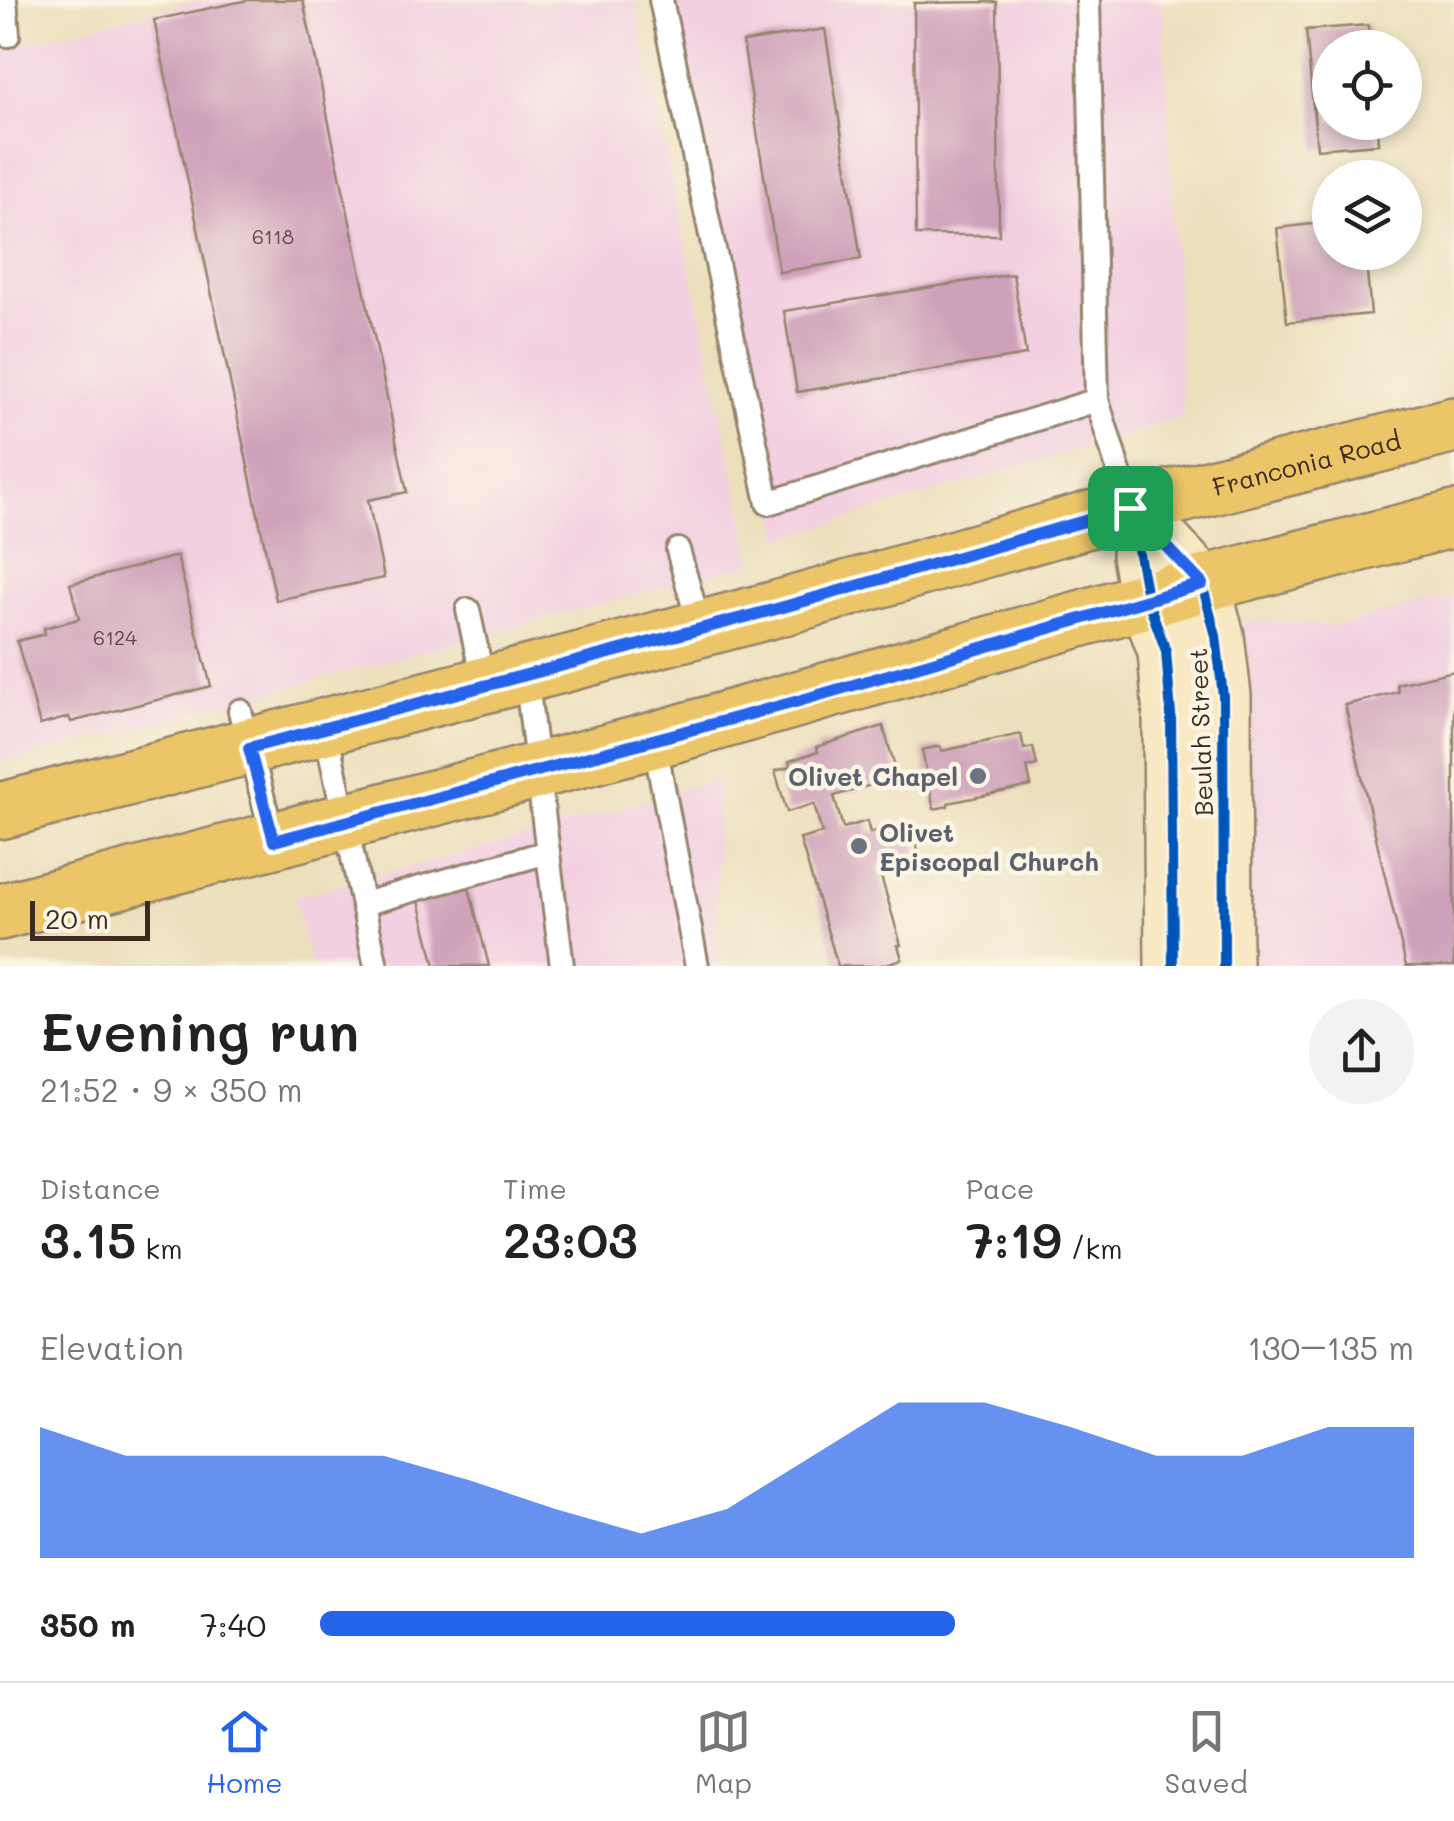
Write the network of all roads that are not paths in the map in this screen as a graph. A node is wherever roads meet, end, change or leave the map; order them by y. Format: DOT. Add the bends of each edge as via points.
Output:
graph roads {
  1 [pos="5,0"];
  2 [pos="662,0"];
  3 [pos="1088,0"];
  4 [pos="8,35"];
  5 [pos="1097,400"];
  6 [pos="1454,425"];
  7 [pos="1130,508"];
  8 [pos="1454,519"];
  9 [pos="678,550"];
  10 [pos="1202,584"];
  11 [pos="1148,600"];
  12 [pos="468,610"];
  13 [pos="700,628"];
  14 [pos="505,680"];
  15 [pos="326,727"];
  16 [pos="244,730"];
  17 [pos="654,740"];
  18 [pos="538,771"];
  19 [pos="0,812"];
  20 [pos="346,822"];
  21 [pos="274,841"];
  22 [pos="548,852"];
  23 [pos="363,904"];
  24 [pos="0,912"];
  25 [pos="376,966"];
  26 [pos="562,966"];
  27 [pos="697,966"];
  28 [pos="1173,966"];
  29 [pos="1224,966"];
  1 -- 4 [label="lane"];
  2 -- 5 [label="lane" via="768,503"];
  3 -- 5 [label="lane"];
  5 -- 7 [label="lane"];
  6 -- 7 [label="main road, Franconia Road"];
  7 -- 10 [label="main road, Beulah Street"];
  7 -- 11 [label="main road, Beulah Street"];
  7 -- 13 [label="main road, Franconia Road"];
  8 -- 10 [label="main road"];
  9 -- 13 [label="lane"];
  10 -- 11 [label="main road"];
  10 -- 29 [label="main road, Beulah Street" via="1223,696"];
  11 -- 17 [label="main road"];
  11 -- 28 [label="main road, Beulah Street" via="1166,651 1171,714"];
  12 -- 14 [label="lane"];
  13 -- 14 [label="main road, Franconia Road"];
  14 -- 15 [label="main road, Franconia Road"];
  14 -- 18 [label="lane"];
  15 -- 16 [label="main road, Franconia Road"];
  15 -- 20 [label="lane"];
  16 -- 19 [label="main road, Franconia Road"];
  16 -- 21 [label="lane"];
  17 -- 18 [label="main road"];
  17 -- 27 [label="lane"];
  18 -- 20 [label="main road"];
  18 -- 22 [label="lane"];
  20 -- 21 [label="main road"];
  20 -- 23 [label="lane"];
  21 -- 24 [label="main road"];
  22 -- 23 [label="lane"];
  22 -- 26 [label="lane"];
  23 -- 25 [label="lane"];
}
